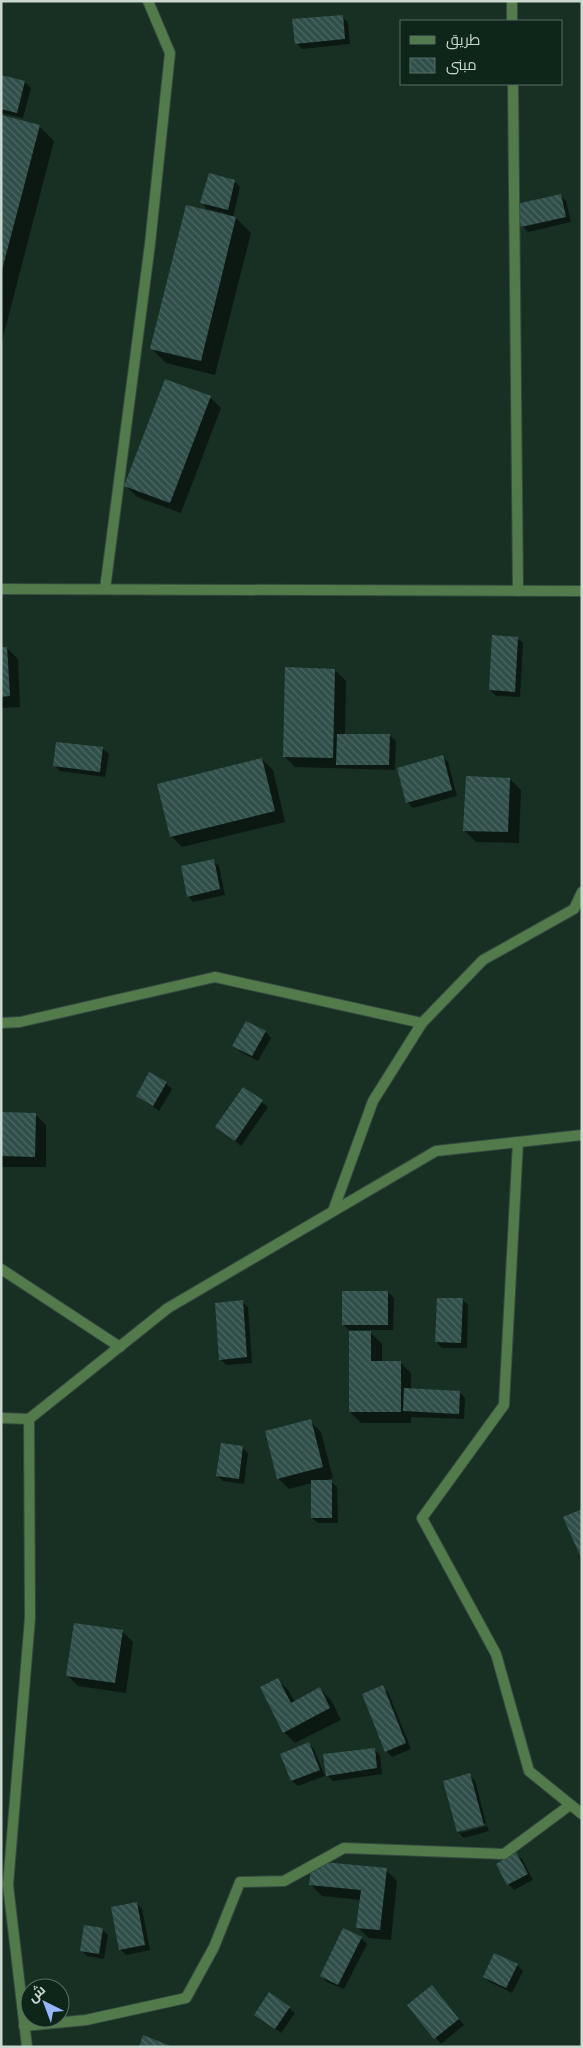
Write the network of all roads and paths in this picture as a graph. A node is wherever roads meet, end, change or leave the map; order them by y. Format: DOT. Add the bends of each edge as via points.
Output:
graph roads {
  1 [pos="148,1"];
  2 [pos="512,1"];
  3 [pos="512,20"];
  4 [pos="513,85"];
  5 [pos="1,589"];
  6 [pos="105,589"];
  7 [pos="518,590"];
  8 [pos="582,591"];
  9 [pos="582,892"];
  10 [pos="1,1023"];
  11 [pos="422,1023"];
  12 [pos="582,1135"];
  13 [pos="518,1142"];
  14 [pos="333,1211"];
  15 [pos="1,1269"];
  16 [pos="120,1347"];
  17 [pos="1,1418"];
  18 [pos="29,1419"];
  19 [pos="570,1805"];
  20 [pos="582,1814"];
  21 [pos="20,1991"];
  22 [pos="70,2022"];
  23 [pos="24,2028"];
  24 [pos="26,2047"];
  1 -- 6 [label="street" via="170,53 150,244"];
  2 -- 3 [label="street"];
  4 -- 7 [label="street"];
  5 -- 6 [label="street"];
  6 -- 7 [label="street"];
  7 -- 8 [label="street"];
  9 -- 11 [label="street" via="574,909 483,960"];
  10 -- 11 [label="street" via="20,1022 216,977"];
  11 -- 14 [label="street" via="373,1101"];
  12 -- 13 [label="street"];
  13 -- 14 [label="street" via="436,1151"];
  13 -- 19 [label="street" via="504,1405 422,1518 496,1654 529,1771"];
  14 -- 16 [label="street" via="168,1308"];
  15 -- 16 [label="street"];
  16 -- 18 [label="street"];
  17 -- 18 [label="street"];
  18 -- 21 [label="street" via="30,1618 8,1885"];
  19 -- 20 [label="street"];
  19 -- 22 [label="street" via="504,1854 344,1848 284,1881 240,1882 214,1946 186,1998"];
  23 -- 24 [label="street"];
}
